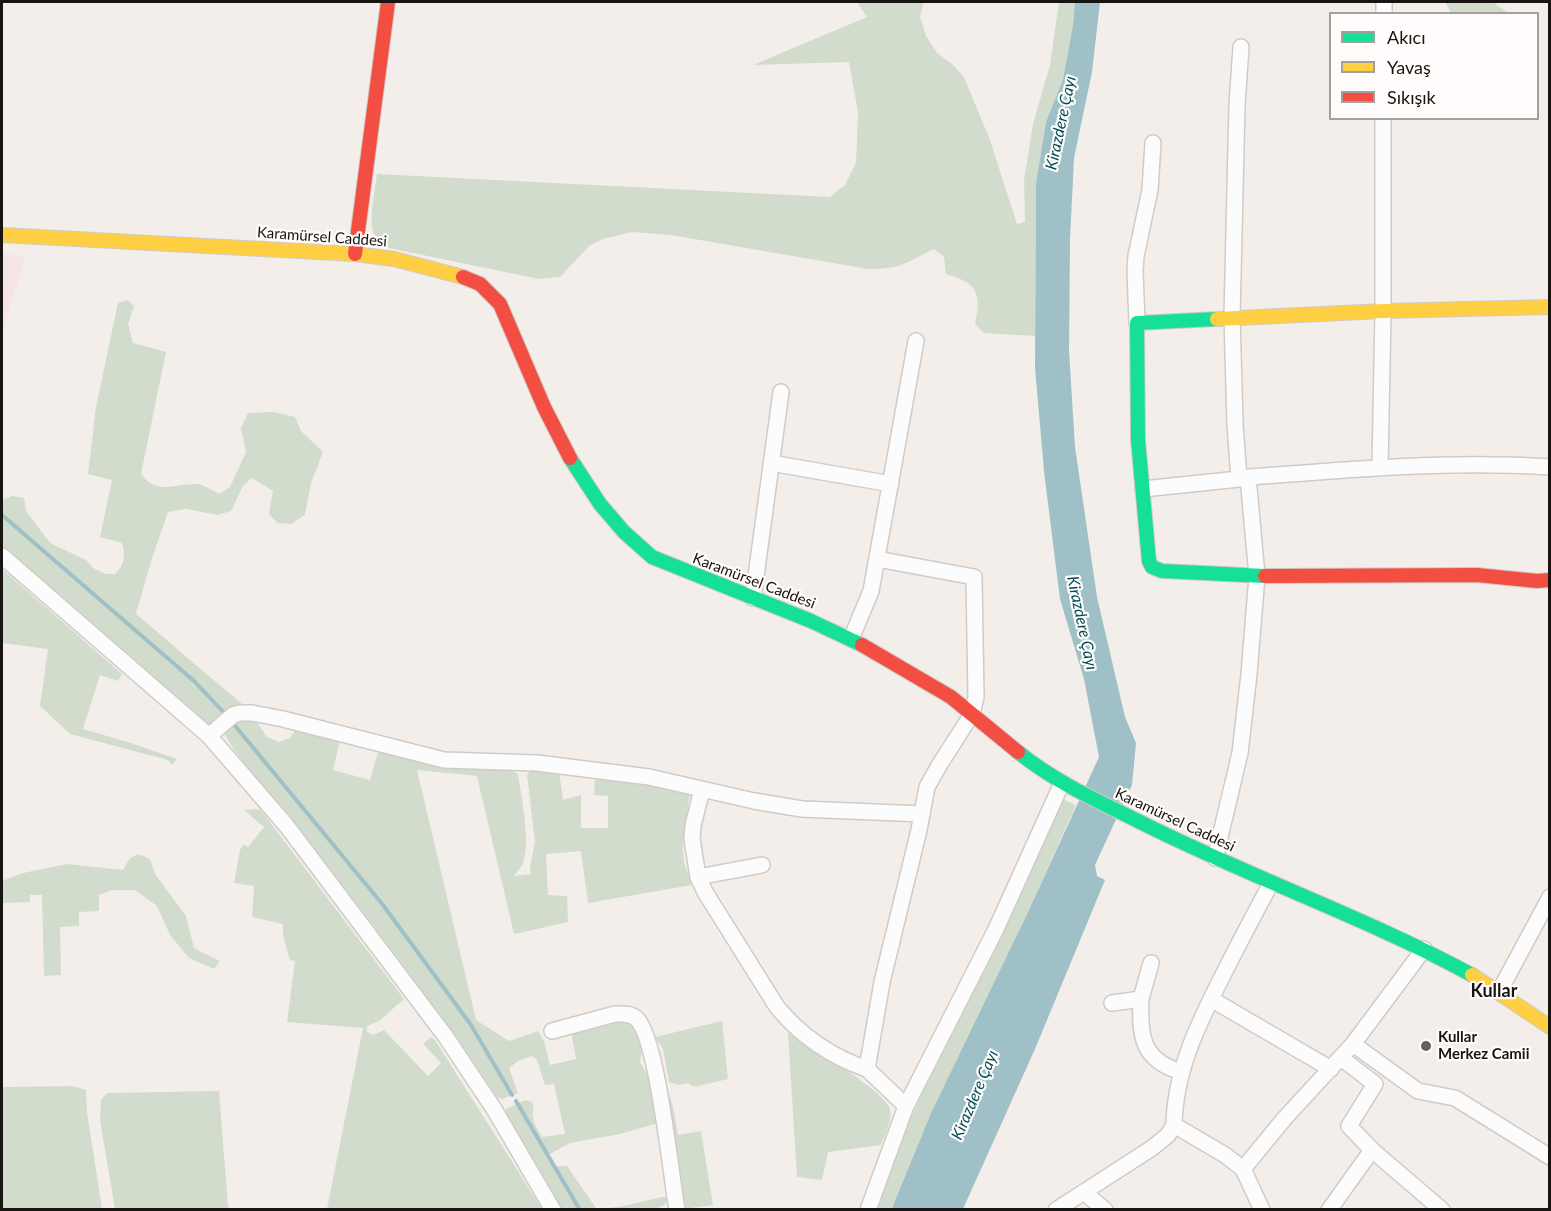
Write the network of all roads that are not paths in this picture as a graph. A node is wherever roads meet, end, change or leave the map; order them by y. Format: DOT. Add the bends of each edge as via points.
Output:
graph roads {
  1 [pos="388,2"];
  2 [pos="1241,46"];
  3 [pos="1383,120"];
  4 [pos="1153,142"];
  5 [pos="2,235"];
  6 [pos="355,254"];
  7 [pos="1550,307"];
  8 [pos="1383,311"];
  9 [pos="1232,317"];
  10 [pos="1137,323"];
  11 [pos="916,341"];
  12 [pos="781,392"];
  13 [pos="771,464"];
  14 [pos="1380,467"];
  15 [pos="1550,467"];
  16 [pos="1244,478"];
  17 [pos="891,484"];
  18 [pos="1143,489"];
  19 [pos="2,556"];
  20 [pos="877,559"];
  21 [pos="1257,576"];
  22 [pos="1550,580"];
  23 [pos="753,598"];
  24 [pos="851,639"];
  25 [pos="972,714"];
  26 [pos="214,731"];
  27 [pos="1062,783"];
  28 [pos="702,789"];
  29 [pos="922,814"];
  30 [pos="1215,858"];
  31 [pos="762,865"];
  32 [pos="698,877"];
  33 [pos="1270,883"];
  34 [pos="1550,897"];
  35 [pos="1424,949"];
  36 [pos="1151,963"];
  37 [pos="1499,992"];
  38 [pos="1142,999"];
  39 [pos="1210,999"];
  40 [pos="1112,1004"];
  41 [pos="1550,1027"];
  42 [pos="552,1031"];
  43 [pos="1353,1044"];
  44 [pos="1336,1063"];
  45 [pos="867,1069"];
  46 [pos="1182,1072"];
  47 [pos="906,1106"];
  48 [pos="1174,1125"];
  49 [pos="1372,1150"];
  50 [pos="1550,1156"];
  51 [pos="1243,1169"];
  52 [pos="1085,1193"];
  53 [pos="553,1209"];
  54 [pos="677,1209"];
  55 [pos="868,1209"];
  56 [pos="1056,1209"];
  57 [pos="1105,1209"];
  58 [pos="1262,1209"];
  59 [pos="1329,1209"];
  60 [pos="1442,1209"];
  1 -- 6 [label="main road"];
  2 -- 9 [label="street"];
  3 -- 8 [label="street"];
  4 -- 10 [label="street" via="1150,190 1136,264"];
  5 -- 6 [label="main road, Karamürsel Caddesi"];
  6 -- 23 [label="main road, Karamürsel Caddesi" via="462,276 493,295 552,425 606,512 652,557"];
  7 -- 8 [label="main road"];
  8 -- 9 [label="main road"];
  8 -- 14 [label="street"];
  9 -- 10 [label="main road"];
  9 -- 16 [label="street" via="1235,424"];
  10 -- 18 [label="main road" via="1138,440"];
  11 -- 17 [label="street"];
  12 -- 13 [label="street"];
  13 -- 17 [label="street"];
  13 -- 23 [label="street"];
  14 -- 15 [label="street"];
  14 -- 16 [label="street"];
  16 -- 18 [label="street"];
  16 -- 21 [label="street"];
  17 -- 20 [label="street"];
  18 -- 21 [label="main road" via="1152,567 1162,571"];
  19 -- 26 [label="street"];
  20 -- 24 [label="street" via="872,591"];
  20 -- 25 [label="street" via="974,577 977,682"];
  21 -- 22 [label="main road" via="1454,575"];
  21 -- 30 [label="street" via="1240,753"];
  23 -- 24 [label="main road, Karamürsel Caddesi"];
  24 -- 25 [label="main road, Karamürsel Caddesi" via="927,682"];
  25 -- 27 [label="main road, Karamürsel Caddesi"];
  25 -- 29 [label="street" via="931,779"];
  26 -- 28 [label="street" via="240,713 264,715 444,760 537,763 656,778"];
  26 -- 53 [label="street" via="446,1037"];
  27 -- 30 [label="main road, Karamürsel Caddesi"];
  27 -- 47 [label="street" via="996,929"];
  28 -- 29 [label="street" via="802,809"];
  28 -- 32 [label="street" via="692,839"];
  29 -- 45 [label="street" via="882,982"];
  30 -- 33 [label="main road, Karamürsel Caddesi"];
  31 -- 32 [label="street"];
  32 -- 45 [label="street" via="777,1007 807,1036 838,1058"];
  33 -- 35 [label="main road, Karamürsel Caddesi"];
  33 -- 39 [label="street"];
  34 -- 37 [label="street"];
  35 -- 37 [label="main road, Karamürsel Caddesi"];
  35 -- 43 [label="street"];
  36 -- 38 [label="street"];
  37 -- 41 [label="main road, Karamürsel Caddesi"];
  38 -- 40 [label="street"];
  38 -- 46 [label="street" via="1140,1020 1147,1048 1160,1064"];
  39 -- 44 [label="street"];
  39 -- 46 [label="street"];
  42 -- 54 [label="street" via="615,1014 639,1020 652,1053"];
  43 -- 44 [label="street"];
  43 -- 50 [label="street" via="1418,1091 1455,1098"];
  44 -- 49 [label="street" via="1375,1084 1349,1126"];
  44 -- 51 [label="street"];
  45 -- 47 [label="street"];
  46 -- 48 [label="street"];
  47 -- 55 [label="street"];
  48 -- 51 [label="street"];
  48 -- 52 [label="street" via="1152,1148"];
  49 -- 59 [label="street"];
  49 -- 60 [label="street"];
  51 -- 58 [label="street"];
  52 -- 56 [label="street"];
  52 -- 57 [label="street"];
}
